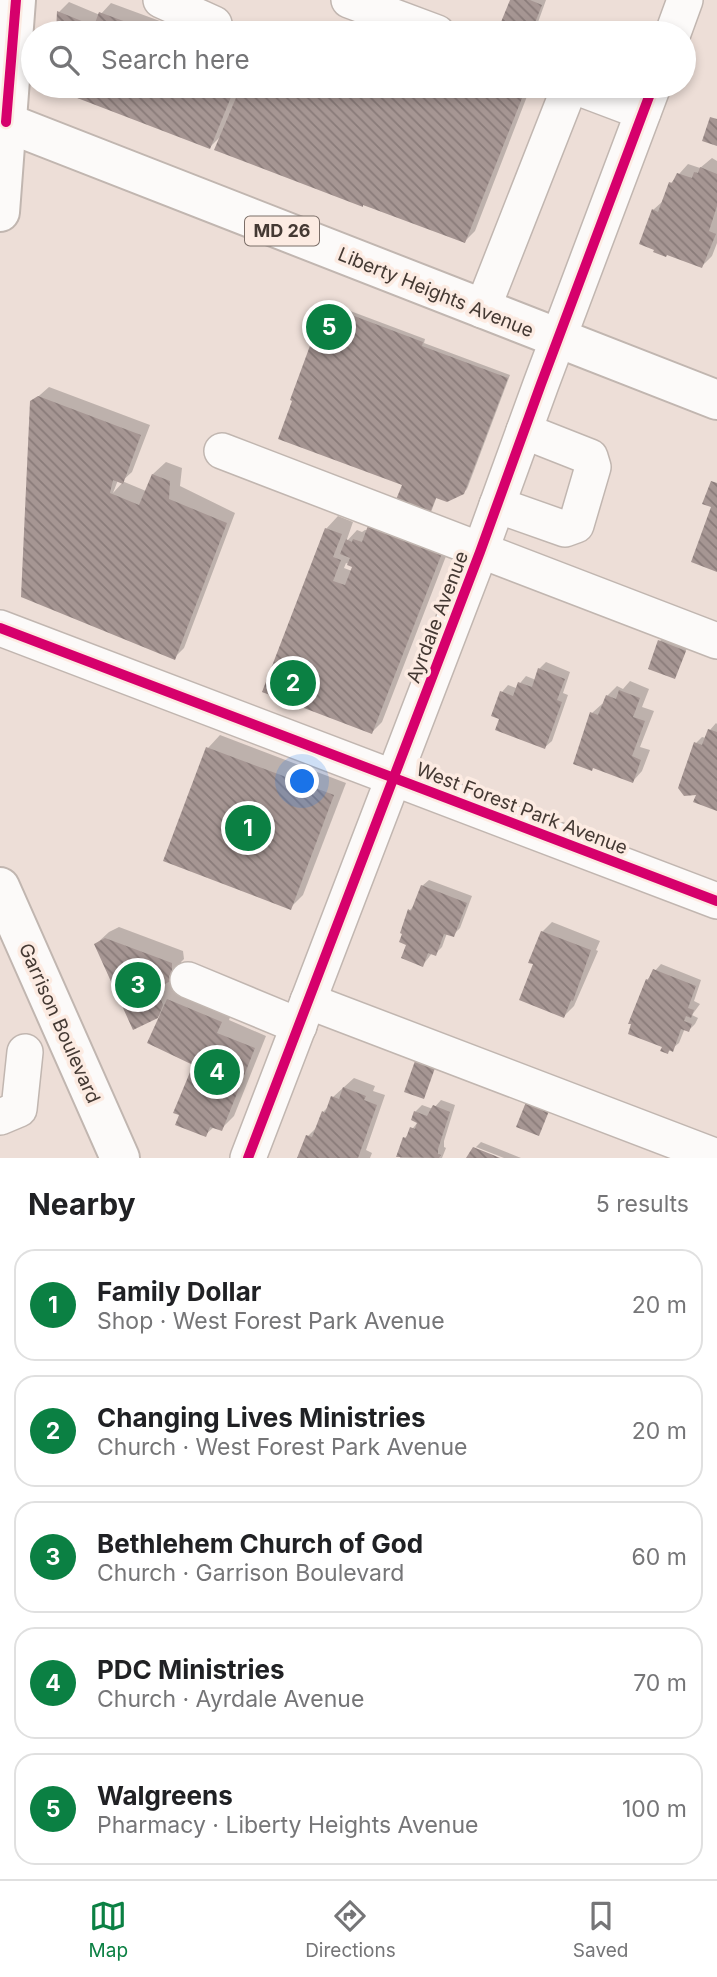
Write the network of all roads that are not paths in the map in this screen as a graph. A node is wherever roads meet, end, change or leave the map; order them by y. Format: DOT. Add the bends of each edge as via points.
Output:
graph roads {
  1 [pos="16,0"];
  2 [pos="161,0"];
  3 [pos="349,0"];
  4 [pos="685,0"];
  5 [pos="207,21"];
  6 [pos="405,21"];
  7 [pos="677,21"];
  8 [pos="567,98"];
  9 [pos="648,99"];
  10 [pos="3,121"];
  11 [pos="0,212"];
  12 [pos="482,310"];
  13 [pos="557,340"];
  14 [pos="717,400"];
  15 [pos="524,431"];
  16 [pos="222,451"];
  17 [pos="497,505"];
  18 [pos="480,552"];
  19 [pos="0,628"];
  20 [pos="717,641"];
  21 [pos="394,778"];
  22 [pos="0,887"];
  23 [pos="717,901"];
  24 [pos="188,980"];
  25 [pos="304,1014"];
  26 [pos="65,1034"];
  27 [pos="13,1057"];
  28 [pos="0,1117"];
  29 [pos="717,1157"];
  30 [pos="120,1158"];
  31 [pos="248,1158"];
  1 -- 10 [label="main road"];
  2 -- 5 [label="street"];
  3 -- 6 [label="street"];
  4 -- 7 [label="street"];
  8 -- 12 [label="street"];
  9 -- 13 [label="street, Ayrdale Avenue"];
  10 -- 11 [label="main road"];
  10 -- 12 [label="main road, Liberty Heights Avenue / MD 26"];
  12 -- 13 [label="main road, Liberty Heights Avenue / MD 26"];
  13 -- 14 [label="main road, Liberty Heights Avenue / MD 26"];
  13 -- 15 [label="street, Ayrdale Avenue"];
  15 -- 17 [label="street, Ayrdale Avenue"];
  15 -- 17 [label="street" via="590,457 593,467 576,525 565,529"];
  16 -- 18 [label="street"];
  17 -- 18 [label="street, Ayrdale Avenue"];
  18 -- 20 [label="street"];
  18 -- 21 [label="street, Ayrdale Avenue"];
  19 -- 21 [label="street, West Forest Park Avenue"];
  21 -- 23 [label="street, West Forest Park Avenue"];
  21 -- 25 [label="street, Ayrdale Avenue"];
  22 -- 26 [label="main road, Garrison Boulevard"];
  24 -- 25 [label="street"];
  25 -- 29 [label="street"];
  25 -- 31 [label="street, Ayrdale Avenue"];
  26 -- 27 [label="street"];
  26 -- 30 [label="main road, Garrison Boulevard"];
  27 -- 28 [label="street" via="19,1109"];
}
